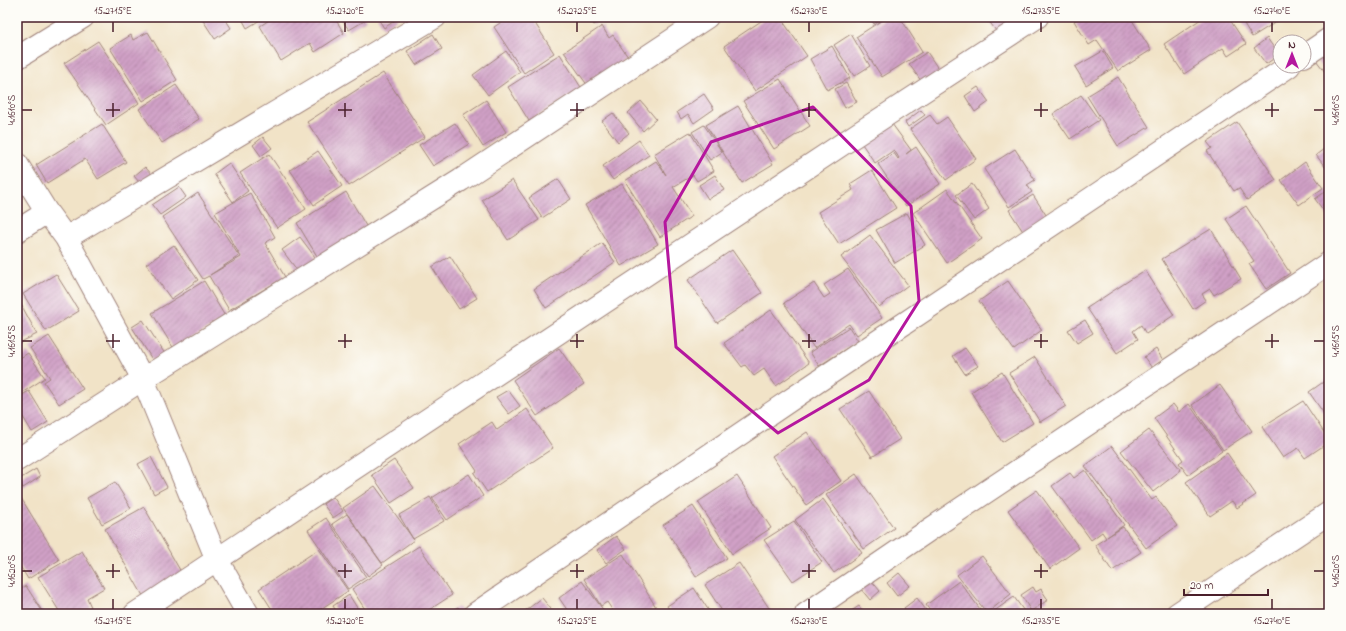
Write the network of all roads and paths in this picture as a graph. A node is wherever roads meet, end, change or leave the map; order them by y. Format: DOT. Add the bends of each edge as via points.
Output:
graph roads {
  1 [pos="83,17"];
  2 [pos="435,17"];
  3 [pos="707,17"];
  4 [pos="1037,17"];
  5 [pos="1329,39"];
  6 [pos="1312,51"];
  7 [pos="17,58"];
  8 [pos="1277,74"];
  9 [pos="17,164"];
  10 [pos="47,212"];
  11 [pos="17,231"];
  12 [pos="66,238"];
  13 [pos="1329,264"];
  14 [pos="143,379"];
  15 [pos="17,460"];
  16 [pos="1329,513"];
  17 [pos="217,560"];
  18 [pos="135,614"];
  19 [pos="248,614"];
  20 [pos="475,614"];
  21 [pos="806,614"];
  22 [pos="1177,614"];
  1 -- 7 [label="street"];
  2 -- 12 [label="street"];
  3 -- 14 [label="street" via="461,180"];
  4 -- 17 [label="street"];
  5 -- 6 [label="street"];
  8 -- 20 [label="street"];
  9 -- 10 [label="street"];
  10 -- 11 [label="street"];
  10 -- 12 [label="street"];
  12 -- 14 [label="street"];
  13 -- 21 [label="street"];
  14 -- 15 [label="street"];
  14 -- 17 [label="street"];
  16 -- 22 [label="street"];
  17 -- 18 [label="street"];
  17 -- 19 [label="street"];
}
